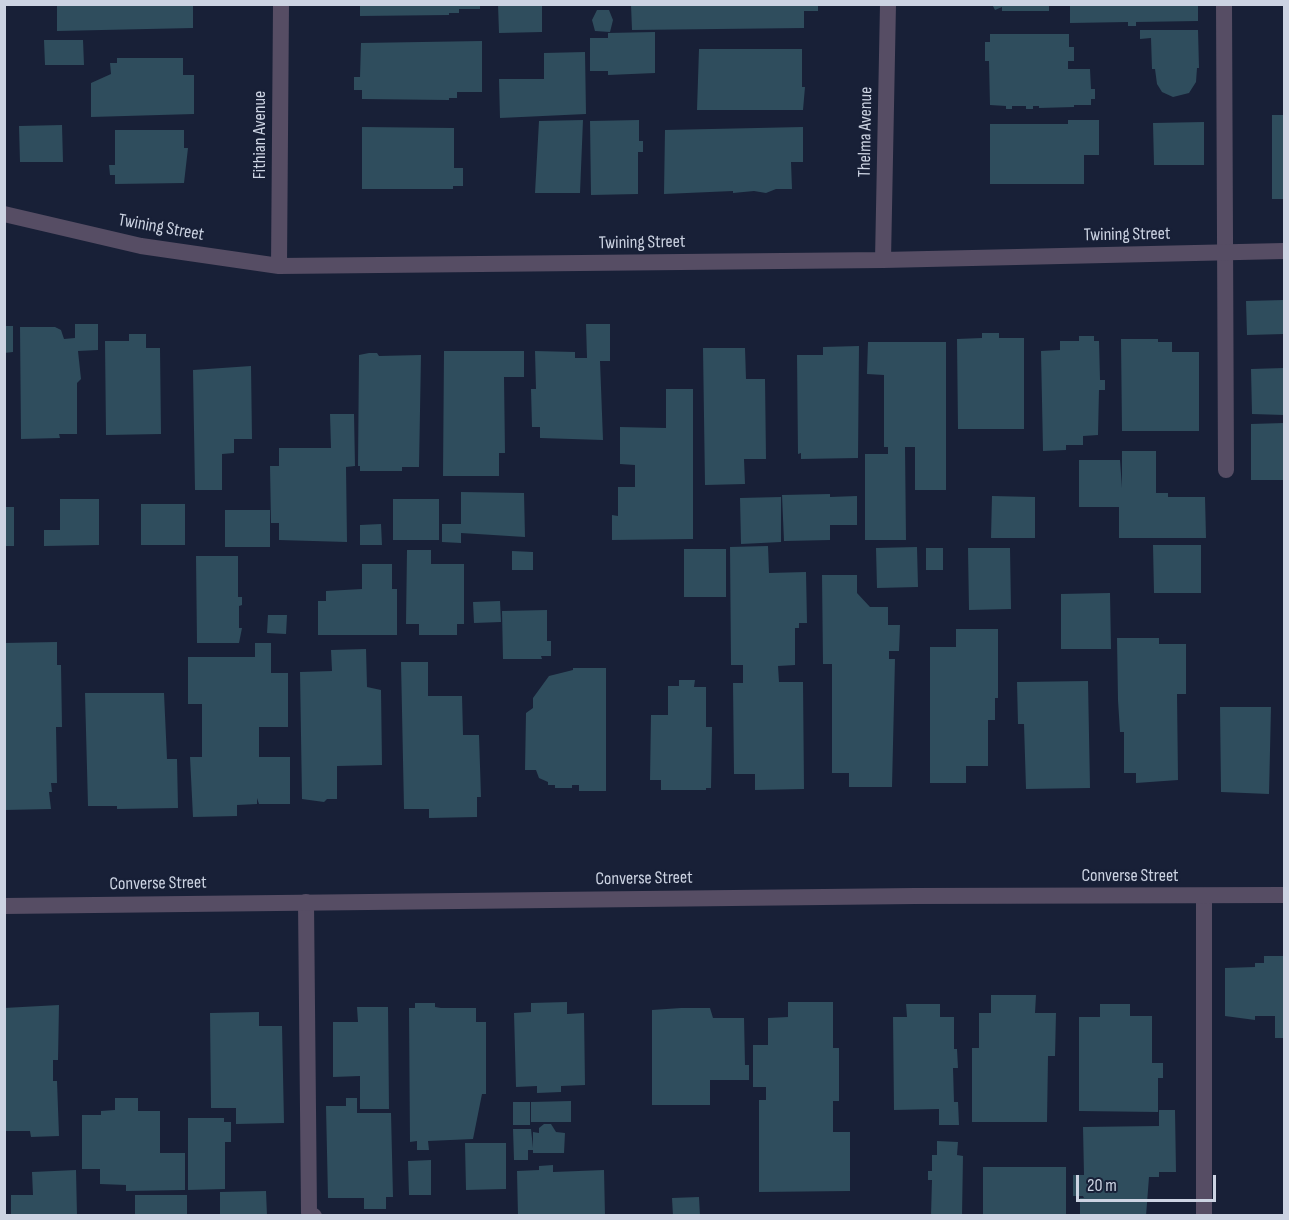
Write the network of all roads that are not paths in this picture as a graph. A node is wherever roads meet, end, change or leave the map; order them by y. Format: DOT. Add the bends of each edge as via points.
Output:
graph roads {
  1 [pos="280,4"];
  2 [pos="888,4"];
  3 [pos="1224,4"];
  4 [pos="4,214"];
  5 [pos="1284,251"];
  6 [pos="1224,252"];
  7 [pos="883,260"];
  8 [pos="279,266"];
  9 [pos="1226,470"];
  10 [pos="1284,895"];
  11 [pos="1204,896"];
  12 [pos="306,902"];
  13 [pos="4,906"];
  14 [pos="314,1215"];
  15 [pos="1204,1215"];
  1 -- 8 [label="street, Fithian Avenue"];
  2 -- 7 [label="street, Thelma Avenue"];
  3 -- 6 [label="street"];
  4 -- 8 [label="street, Twining Street" via="141,246"];
  5 -- 6 [label="street, Twining Street"];
  6 -- 7 [label="street, Twining Street"];
  6 -- 9 [label="street"];
  7 -- 8 [label="street, Twining Street"];
  10 -- 11 [label="street, Converse Street"];
  11 -- 12 [label="street, Converse Street"];
  11 -- 15 [label="street"];
  12 -- 13 [label="street, Converse Street"];
  12 -- 14 [label="street" via="309,1213"];
}
